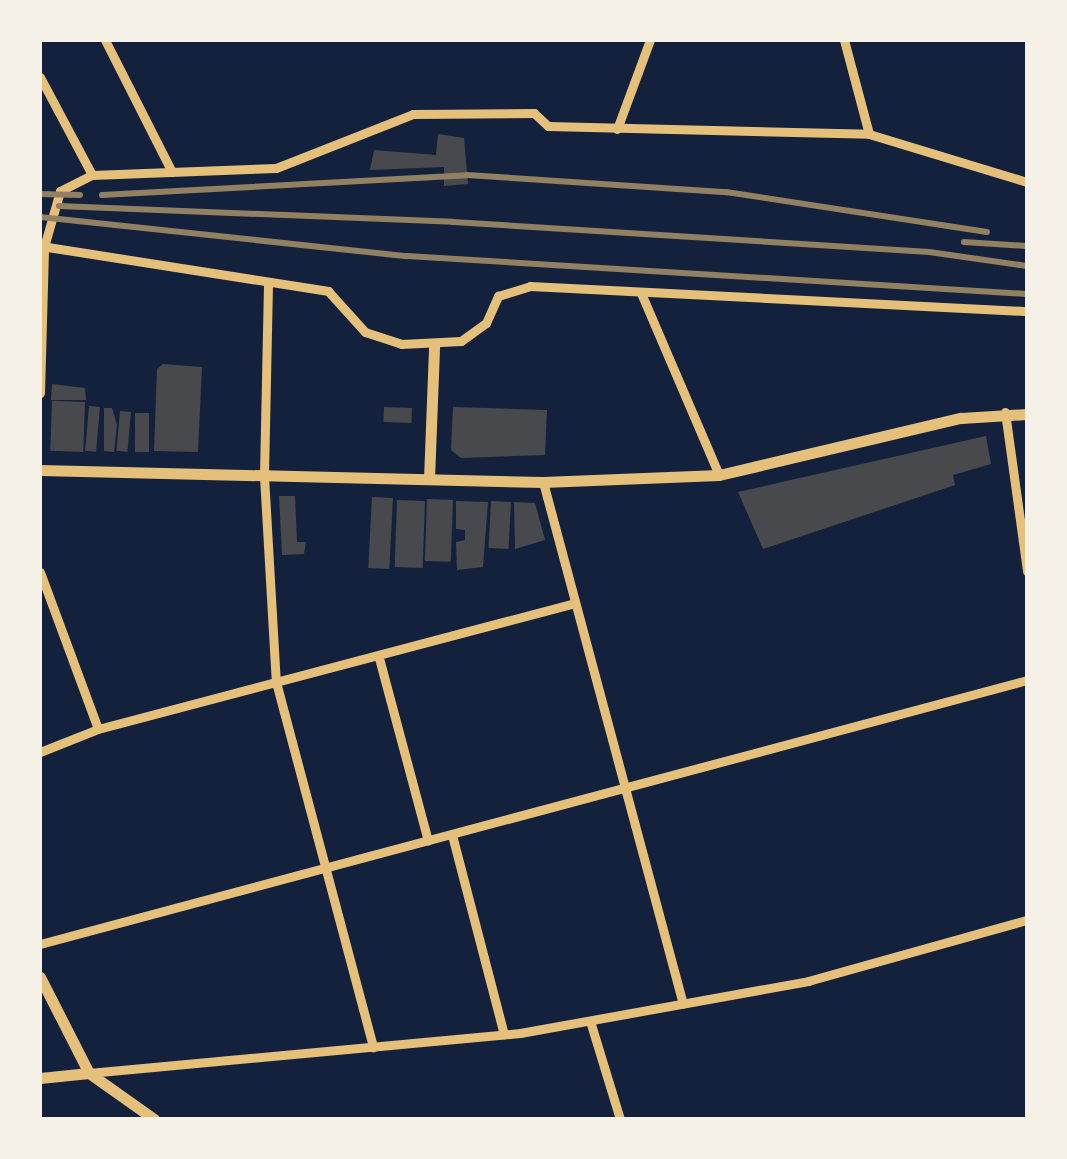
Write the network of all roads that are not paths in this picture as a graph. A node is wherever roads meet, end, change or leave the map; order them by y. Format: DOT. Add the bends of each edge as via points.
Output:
graph roads {
  1 [pos="105,40"];
  2 [pos="650,40"];
  3 [pos="844,40"];
  4 [pos="40,78"];
  5 [pos="617,129"];
  6 [pos="869,134"];
  7 [pos="172,172"];
  8 [pos="92,176"];
  9 [pos="1027,182"];
  10 [pos="42,246"];
  11 [pos="268,284"];
  12 [pos="641,294"];
  13 [pos="41,309"];
  14 [pos="1027,311"];
  15 [pos="434,346"];
  16 [pos="40,392"];
  17 [pos="1005,412"];
  18 [pos="1027,414"];
  19 [pos="40,470"];
  20 [pos="720,475"];
  21 [pos="264,476"];
  22 [pos="429,479"];
  23 [pos="543,482"];
  24 [pos="1027,571"];
  25 [pos="40,572"];
  26 [pos="574,603"];
  27 [pos="379,658"];
  28 [pos="1027,680"];
  29 [pos="276,682"];
  30 [pos="98,729"];
  31 [pos="40,752"];
  32 [pos="626,788"];
  33 [pos="452,834"];
  34 [pos="428,841"];
  35 [pos="326,868"];
  36 [pos="1027,920"];
  37 [pos="40,944"];
  38 [pos="40,976"];
  39 [pos="683,1004"];
  40 [pos="590,1021"];
  41 [pos="504,1034"];
  42 [pos="373,1046"];
  43 [pos="89,1073"];
  44 [pos="40,1078"];
  45 [pos="154,1119"];
  46 [pos="620,1119"];
  1 -- 7 [label="street"];
  2 -- 5 [label="street"];
  3 -- 6 [label="street"];
  4 -- 8 [label="street"];
  5 -- 6 [label="street"];
  5 -- 7 [label="street" via="548,126 534,113 413,114 276,168"];
  6 -- 9 [label="street"];
  7 -- 8 [label="street"];
  8 -- 10 [label="street" via="60,191"];
  10 -- 11 [label="street"];
  10 -- 13 [label="street"];
  11 -- 15 [label="street" via="328,291 365,332 388,342"];
  11 -- 21 [label="street"];
  12 -- 14 [label="street"];
  12 -- 15 [label="street" via="530,286 498,296 472,336"];
  12 -- 20 [label="street"];
  13 -- 16 [label="street"];
  15 -- 22 [label="street"];
  17 -- 18 [label="street"];
  17 -- 20 [label="street"];
  17 -- 24 [label="street"];
  19 -- 21 [label="street"];
  20 -- 23 [label="street"];
  21 -- 22 [label="street"];
  21 -- 29 [label="street"];
  22 -- 23 [label="street"];
  23 -- 26 [label="street"];
  25 -- 30 [label="street"];
  26 -- 27 [label="street"];
  26 -- 32 [label="street"];
  27 -- 29 [label="street"];
  27 -- 34 [label="street"];
  28 -- 32 [label="street"];
  29 -- 30 [label="street"];
  29 -- 35 [label="street"];
  30 -- 31 [label="street"];
  32 -- 33 [label="street"];
  32 -- 39 [label="street"];
  33 -- 34 [label="street"];
  33 -- 41 [label="street"];
  34 -- 35 [label="street"];
  35 -- 37 [label="street"];
  35 -- 42 [label="street"];
  36 -- 39 [label="street" via="808,980"];
  38 -- 43 [label="street"];
  39 -- 40 [label="street"];
  40 -- 41 [label="street"];
  40 -- 46 [label="street"];
  41 -- 42 [label="street"];
  42 -- 43 [label="street"];
  43 -- 44 [label="street"];
  43 -- 45 [label="street"];
}
